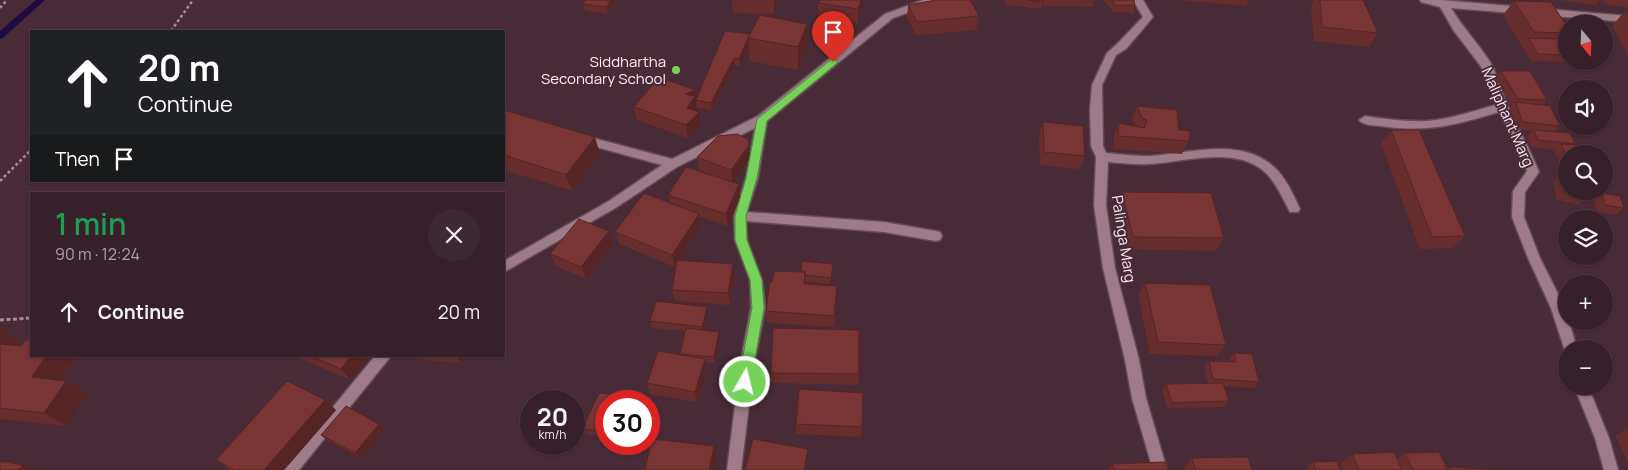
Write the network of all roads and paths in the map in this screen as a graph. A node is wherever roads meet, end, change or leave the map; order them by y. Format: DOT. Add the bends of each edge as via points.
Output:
graph roads {
  1 [pos="7,0"];
  2 [pos="193,0"];
  3 [pos="933,0"];
  4 [pos="1138,0"];
  5 [pos="1425,0"];
  6 [pos="1444,4"];
  7 [pos="0,8"];
  8 [pos="1628,19"];
  9 [pos="172,30"];
  10 [pos="1502,107"];
  11 [pos="762,119"];
  12 [pos="1365,120"];
  13 [pos="570,136"];
  14 [pos="30,151"];
  15 [pos="1102,157"];
  16 [pos="673,164"];
  17 [pos="0,181"];
  18 [pos="1294,209"];
  19 [pos="740,216"];
  20 [pos="936,236"];
  21 [pos="505,266"];
  22 [pos="30,318"];
  23 [pos="0,320"];
  24 [pos="1567,340"];
  25 [pos="383,357"];
  26 [pos="1585,395"];
  27 [pos="290,470"];
  28 [pos="734,470"];
  29 [pos="1160,470"];
  30 [pos="1611,470"];
  1 -- 7 [label="path"];
  2 -- 9 [label="path"];
  3 -- 11 [label="street" via="889,16"];
  4 -- 15 [label="street, Palinga Marg" via="1148,17 1112,53 1097,85 1097,146"];
  5 -- 6 [label="street"];
  6 -- 8 [label="street"];
  6 -- 10 [label="street, Maliphant Marg" via="1458,29 1485,63"];
  10 -- 12 [label="street" via="1428,125"];
  10 -- 24 [label="street, Maliphant Marg" via="1533,172 1519,191 1518,217 1558,308"];
  11 -- 16 [label="street"];
  11 -- 19 [label="street" via="752,178"];
  13 -- 16 [label="street"];
  14 -- 17 [label="path"];
  15 -- 18 [label="street" via="1147,160 1224,153 1250,157 1280,180"];
  15 -- 29 [label="street, Palinga Marg" via="1100,204 1109,268 1139,398"];
  16 -- 21 [label="street" via="613,204"];
  19 -- 20 [label="street" via="884,227"];
  19 -- 28 [label="street" via="741,240 756,280 758,308 747,364"];
  22 -- 23 [label="path"];
  25 -- 27 [label="street"];
  26 -- 30 [label="street"];
}
